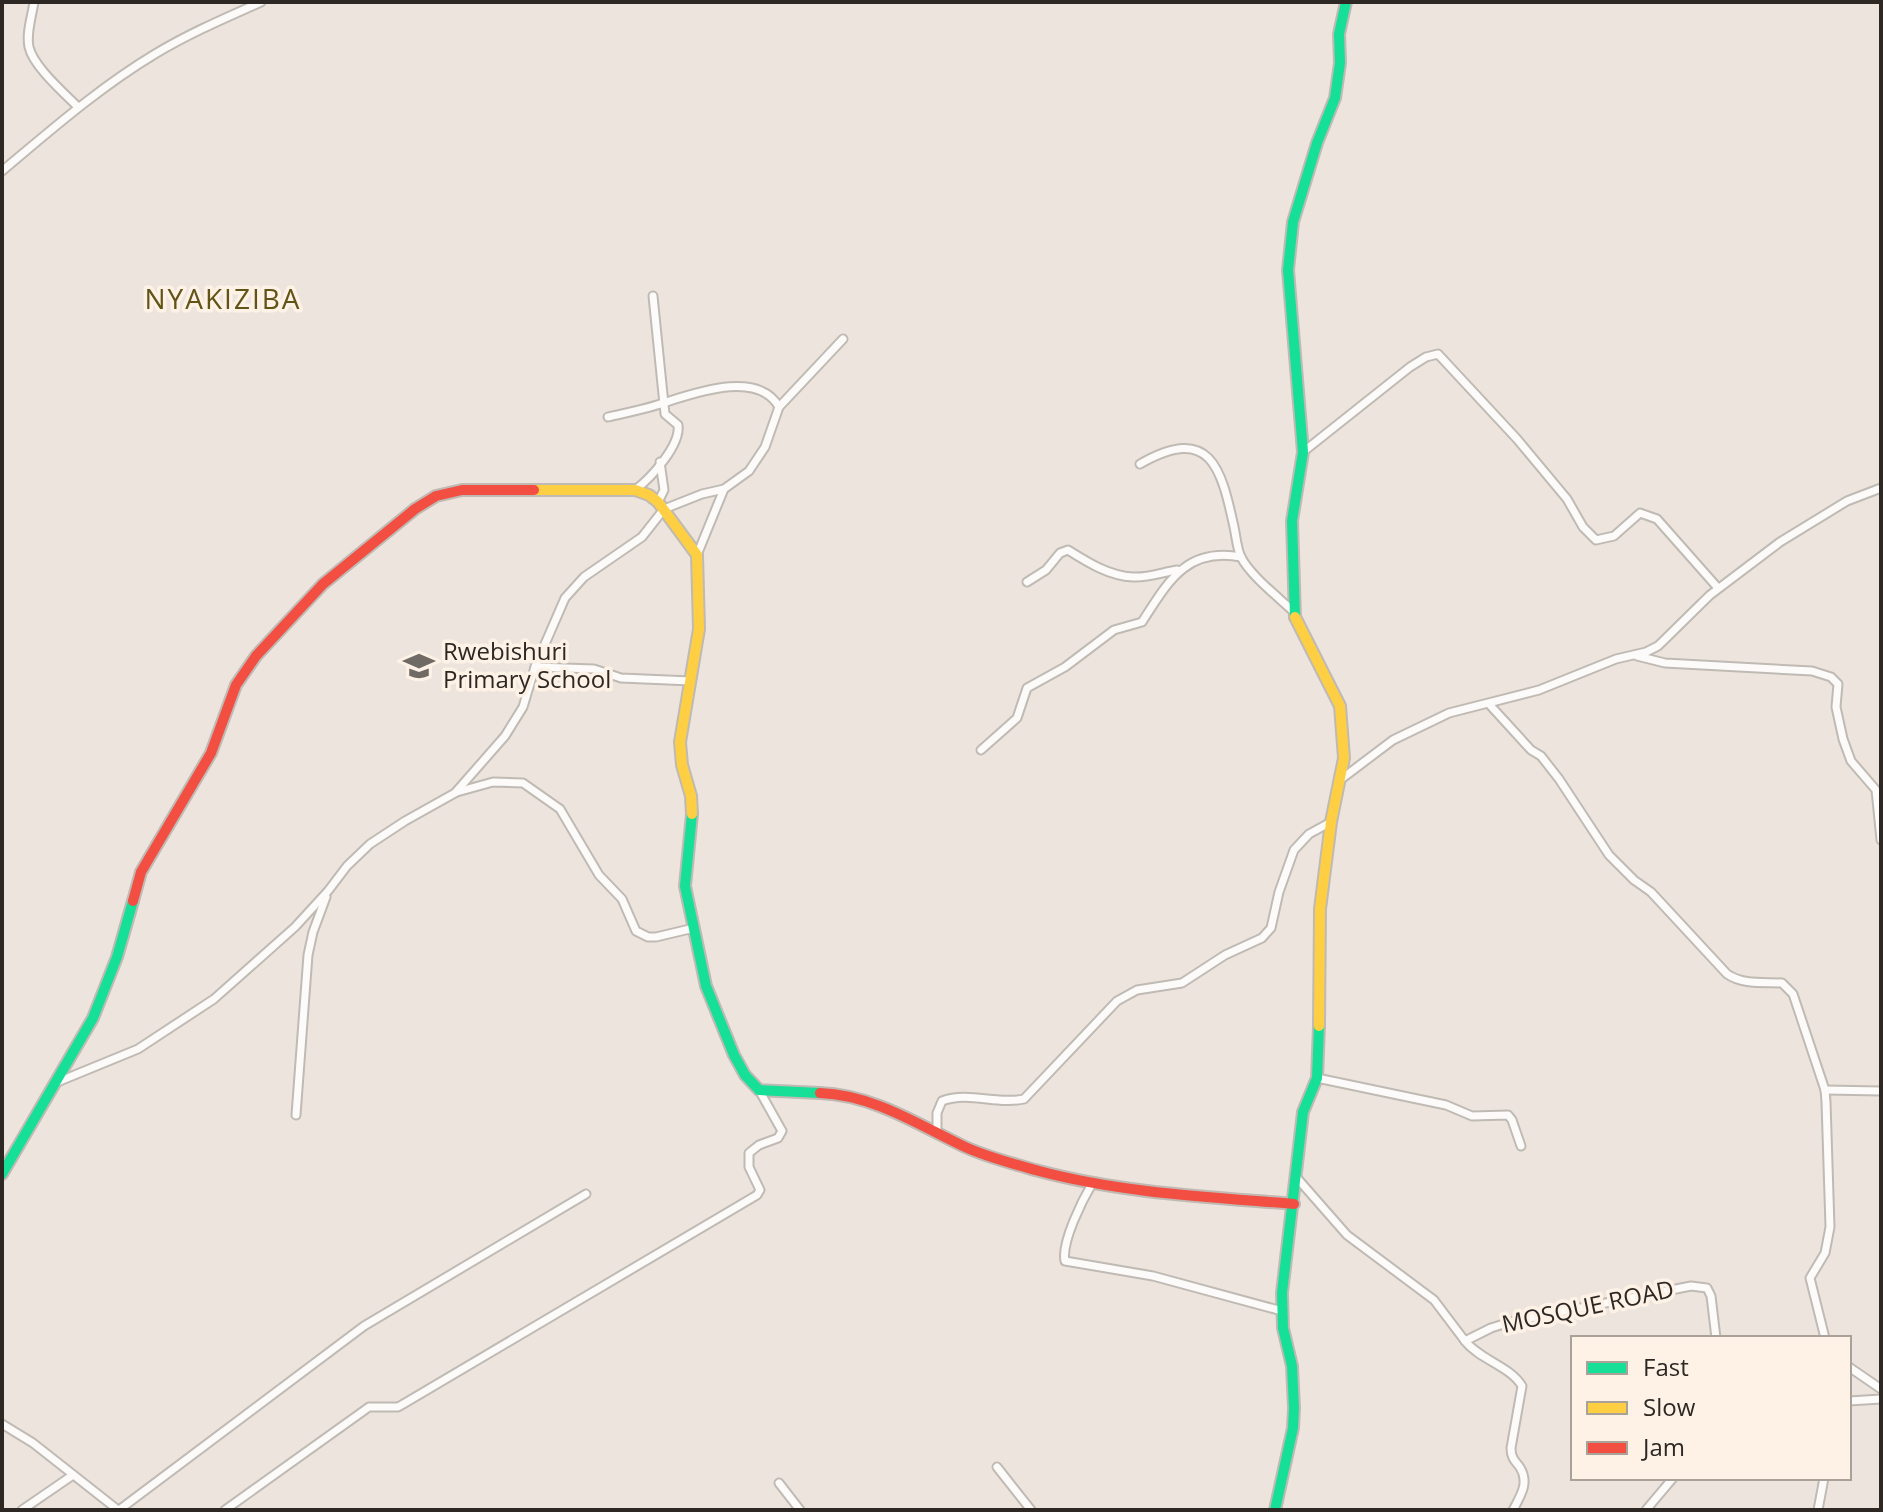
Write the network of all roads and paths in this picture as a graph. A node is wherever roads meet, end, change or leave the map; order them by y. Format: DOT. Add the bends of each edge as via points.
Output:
graph roads {
  1 [pos="34,2"];
  2 [pos="261,2"];
  3 [pos="1346,2"];
  4 [pos="78,107"];
  5 [pos="2,171"];
  6 [pos="653,296"];
  7 [pos="843,339"];
  8 [pos="665,402"];
  9 [pos="779,407"];
  10 [pos="608,417"];
  11 [pos="1303,452"];
  12 [pos="660,462"];
  13 [pos="1140,464"];
  14 [pos="1881,488"];
  15 [pos="724,489"];
  16 [pos="635,490"];
  17 [pos="661,506"];
  18 [pos="697,555"];
  19 [pos="1241,557"];
  20 [pos="1179,570"];
  21 [pos="1027,582"];
  22 [pos="1718,588"];
  23 [pos="1293,611"];
  24 [pos="1637,656"];
  25 [pos="535,667"];
  26 [pos="691,681"];
  27 [pos="1489,704"];
  28 [pos="981,750"];
  29 [pos="1340,780"];
  30 [pos="455,793"];
  31 [pos="1331,822"];
  32 [pos="1881,840"];
  33 [pos="328,891"];
  34 [pos="694,928"];
  35 [pos="1317,1078"];
  36 [pos="55,1083"];
  37 [pos="759,1090"];
  38 [pos="1825,1090"];
  39 [pos="1881,1091"];
  40 [pos="296,1115"];
  41 [pos="937,1132"];
  42 [pos="1521,1146"];
  43 [pos="2,1174"];
  44 [pos="1297,1178"];
  45 [pos="1093,1182"];
  46 [pos="586,1194"];
  47 [pos="1294,1204"];
  48 [pos="1282,1311"];
  49 [pos="1716,1336"];
  50 [pos="1825,1336"];
  51 [pos="1465,1341"];
  52 [pos="1851,1368"];
  53 [pos="1881,1389"];
  54 [pos="1881,1399"];
  55 [pos="1851,1401"];
  56 [pos="2,1424"];
  57 [pos="997,1467"];
  58 [pos="73,1475"];
  59 [pos="1671,1480"];
  60 [pos="1824,1480"];
  61 [pos="779,1483"];
  62 [pos="22,1510"];
  63 [pos="118,1510"];
  64 [pos="225,1510"];
  65 [pos="800,1510"];
  66 [pos="1031,1510"];
  67 [pos="1275,1510"];
  68 [pos="1513,1510"];
  69 [pos="1646,1510"];
  70 [pos="1818,1510"];
  1 -- 4 [label="street" via="29,51"];
  2 -- 4 [label="street" via="157,52"];
  3 -- 11 [label="street" via="1335,98 1288,247"];
  4 -- 5 [label="street"];
  6 -- 8 [label="street"];
  7 -- 9 [label="street"];
  8 -- 9 [label="street" via="740,387 765,392"];
  8 -- 10 [label="street"];
  8 -- 12 [label="street" via="665,414 678,425 679,436"];
  9 -- 15 [label="street" via="756,462"];
  11 -- 22 [label="street" via="1410,367 1438,354 1517,439 1596,540 1614,536 1640,513 1647,513"];
  11 -- 23 [label="street" via="1292,521"];
  12 -- 16 [label="street"];
  12 -- 17 [label="street"];
  13 -- 19 [label="street" via="1176,448 1209,457 1220,472"];
  14 -- 22 [label="street" via="1813,520"];
  15 -- 17 [label="street"];
  15 -- 18 [label="street"];
  16 -- 17 [label="street"];
  16 -- 36 [label="street" via="462,490 436,496 323,584 236,685 211,753 141,872 105,991"];
  17 -- 18 [label="street"];
  17 -- 25 [label="street" via="642,537 584,577 565,598"];
  18 -- 26 [label="street" via="701,596"];
  19 -- 20 [label="street" via="1203,558"];
  19 -- 23 [label="street"];
  20 -- 21 [label="street" via="1125,576 1068,550"];
  20 -- 28 [label="street" via="1142,622 1114,630 1027,688 1017,718"];
  22 -- 24 [label="street" via="1658,646"];
  23 -- 29 [label="street" via="1340,706"];
  24 -- 27 [label="street"];
  24 -- 32 [label="street" via="1831,677 1838,684 1836,707 1846,752 1876,790"];
  25 -- 26 [label="street"];
  25 -- 30 [label="street" via="515,721"];
  26 -- 34 [label="street" via="680,742 691,796 685,886"];
  27 -- 29 [label="street" via="1415,727"];
  27 -- 38 [label="street" via="1541,756 1609,855 1727,974 1736,980 1787,986"];
  29 -- 31 [label="street"];
  30 -- 33 [label="street" via="370,844"];
  30 -- 34 [label="street" via="493,782 523,783 560,809 599,875 622,899 636,931 656,937"];
  31 -- 35 [label="street" via="1320,909"];
  31 -- 41 [label="street" via="1294,850 1271,928 1262,938 1182,983 1137,990 1117,1001 1024,1099 942,1101"];
  33 -- 36 [label="street" via="214,999 138,1049"];
  33 -- 40 [label="street" via="308,955"];
  34 -- 37 [label="street" via="706,986 734,1055"];
  35 -- 42 [label="street" via="1446,1105 1472,1116 1508,1115"];
  35 -- 44 [label="street" via="1303,1112"];
  36 -- 43 [label="street"];
  37 -- 41 [label="street" via="857,1098"];
  37 -- 64 [label="street" via="782,1131 749,1153 757,1195 398,1407 369,1407"];
  38 -- 39 [label="street"];
  38 -- 50 [label="street" via="1830,1227 1825,1253 1810,1278"];
  41 -- 45 [label="street" via="1002,1161"];
  44 -- 47 [label="street"];
  44 -- 51 [label="street" via="1347,1235 1434,1300"];
  45 -- 47 [label="street" via="1138,1191"];
  45 -- 48 [label="street" via="1064,1250 1065,1261 1153,1276"];
  46 -- 63 [label="street" via="324,1353"];
  47 -- 48 [label="street"];
  48 -- 67 [label="street" via="1294,1408"];
  49 -- 51 [label="street, MOSQUE ROAD" via="1711,1296 1707,1288 1691,1286 1510,1322"];
  51 -- 68 [label="street" via="1522,1386 1511,1455 1525,1483"];
  52 -- 53 [label="street"];
  54 -- 55 [label="street"];
  56 -- 58 [label="street"];
  57 -- 66 [label="street"];
  58 -- 62 [label="street"];
  58 -- 63 [label="street"];
  59 -- 69 [label="street"];
  60 -- 70 [label="street"];
  61 -- 65 [label="street"];
}
